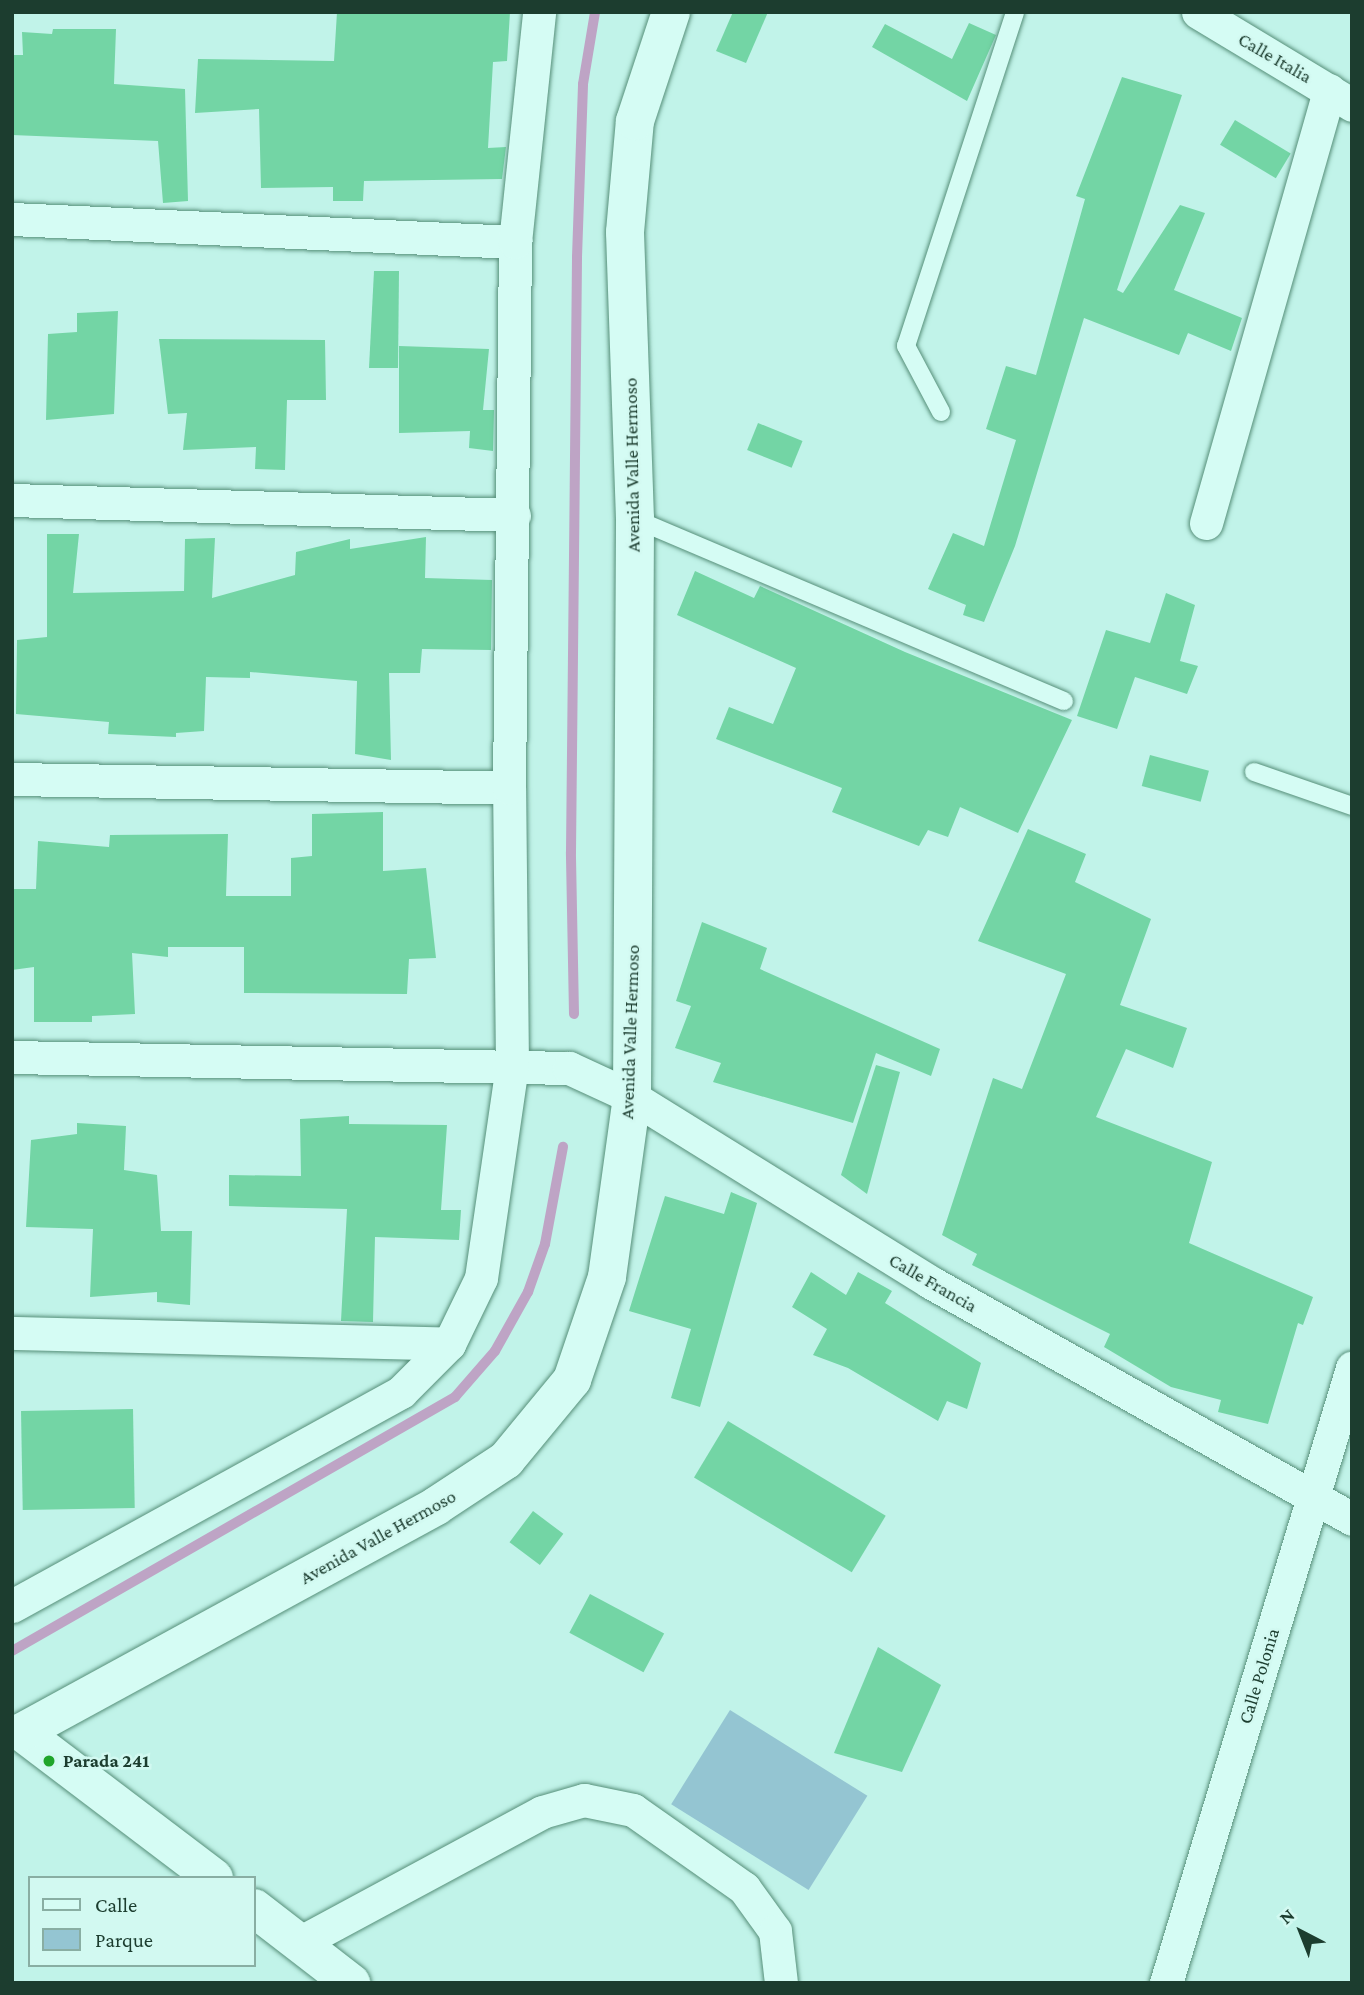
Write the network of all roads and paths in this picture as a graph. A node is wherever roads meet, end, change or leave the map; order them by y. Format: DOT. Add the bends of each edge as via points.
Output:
graph roads {
  1 [pos="539,12"];
  2 [pos="671,12"];
  3 [pos="1015,12"];
  4 [pos="1198,12"];
  5 [pos="1232,22"];
  6 [pos="1340,97"];
  7 [pos="12,219"];
  8 [pos="515,242"];
  9 [pos="941,412"];
  10 [pos="12,500"];
  11 [pos="514,515"];
  12 [pos="635,519"];
  13 [pos="1206,523"];
  14 [pos="1064,701"];
  15 [pos="1254,772"];
  16 [pos="12,779"];
  17 [pos="509,788"];
  18 [pos="1352,806"];
  19 [pos="12,1057"];
  20 [pos="512,1065"];
  21 [pos="632,1097"];
  22 [pos="12,1333"];
  23 [pos="449,1344"];
  24 [pos="1352,1368"];
  25 [pos="1314,1496"];
  26 [pos="1352,1519"];
  27 [pos="12,1606"];
  28 [pos="17,1735"];
  29 [pos="211,1876"];
  30 [pos="256,1910"];
  31 [pos="299,1943"];
  32 [pos="351,1983"];
  33 [pos="781,1983"];
  34 [pos="1166,1983"];
  1 -- 8 [label="street"];
  2 -- 12 [label="street, Avenida Valle Hermoso" via="635,121 625,232"];
  3 -- 9 [label="lane" via="906,346"];
  4 -- 5 [label="street, Calle Italia"];
  5 -- 6 [label="street, Calle Italia"];
  6 -- 13 [label="street"];
  7 -- 8 [label="street"];
  8 -- 11 [label="street"];
  10 -- 11 [label="street"];
  11 -- 17 [label="street"];
  12 -- 14 [label="lane"];
  12 -- 21 [label="street, Avenida Valle Hermoso"];
  15 -- 18 [label="lane"];
  16 -- 17 [label="street"];
  17 -- 20 [label="street"];
  19 -- 20 [label="street, Calle Francia"];
  20 -- 21 [label="street, Calle Francia" via="569,1068"];
  20 -- 23 [label="street" via="481,1279"];
  21 -- 25 [label="street, Calle Francia" via="930,1282"];
  21 -- 28 [label="street, Avenida Valle Hermoso" via="607,1277 572,1380 506,1461 436,1506"];
  22 -- 23 [label="street"];
  23 -- 27 [label="street" via="401,1392"];
  24 -- 25 [label="street, Calle Polonia"];
  25 -- 26 [label="street, Calle Francia"];
  25 -- 34 [label="street, Calle Polonia"];
  28 -- 29 [label="street"];
  30 -- 31 [label="street"];
  31 -- 32 [label="street"];
  31 -- 33 [label="street" via="542,1812 584,1800 633,1810 744,1888 775,1931"];
}
